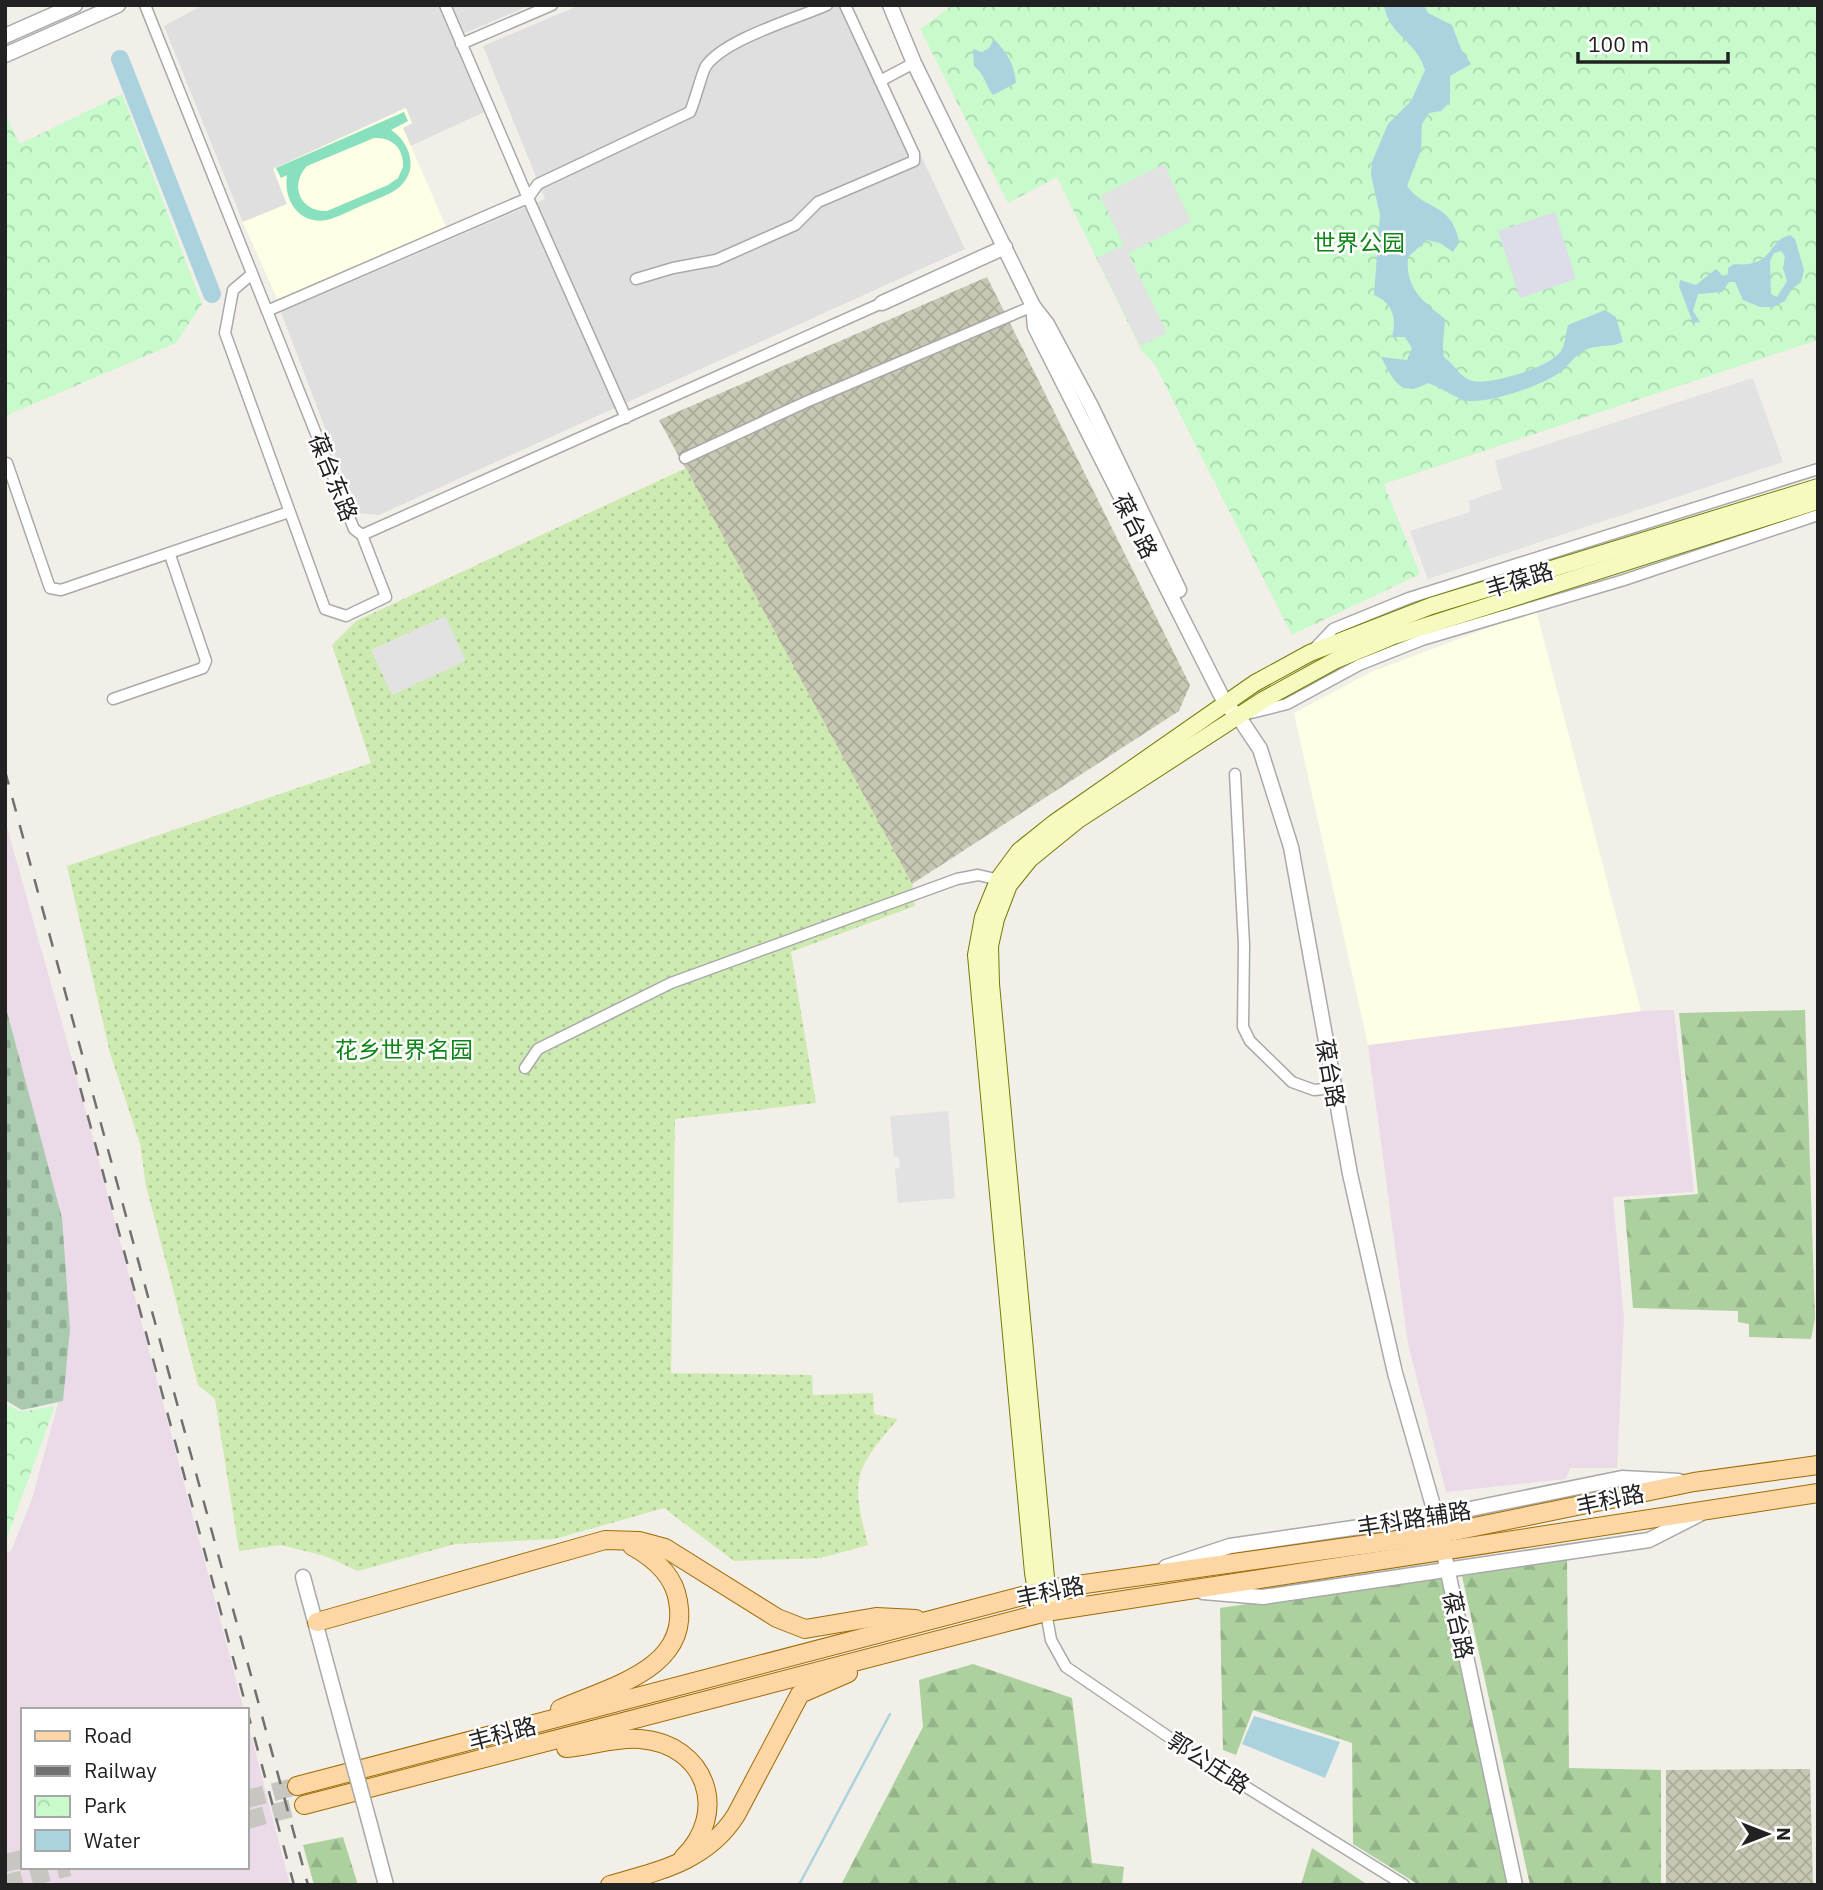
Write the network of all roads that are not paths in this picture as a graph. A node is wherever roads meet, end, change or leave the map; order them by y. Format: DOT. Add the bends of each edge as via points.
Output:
graph roads {
  1 [pos="75,5"];
  2 [pos="118,5"];
  3 [pos="145,5"];
  4 [pos="444,5"];
  5 [pos="552,5"];
  6 [pos="827,5"];
  7 [pos="845,5"];
  8 [pos="890,5"];
  9 [pos="5,36"];
  10 [pos="461,44"];
  11 [pos="5,55"];
  12 [pos="914,63"];
  13 [pos="880,80"];
  14 [pos="527,198"];
  15 [pos="1005,247"];
  16 [pos="252,274"];
  17 [pos="636,279"];
  18 [pos="882,303"];
  19 [pos="1032,306"];
  20 [pos="267,311"];
  21 [pos="626,418"];
  22 [pos="685,458"];
  23 [pos="7,463"];
  24 [pos="1818,469"];
  25 [pos="1818,486"];
  26 [pos="1818,501"];
  27 [pos="289,512"];
  28 [pos="1818,515"];
  29 [pos="362,535"];
  30 [pos="170,555"];
  31 [pos="1310,653"];
  32 [pos="113,699"];
  33 [pos="1232,707"];
  34 [pos="1235,774"];
  35 [pos="1004,882"];
  36 [pos="525,1068"];
  37 [pos="1334,1088"];
  38 [pos="1818,1465"];
  39 [pos="1818,1493"];
  40 [pos="1438,1525"];
  41 [pos="605,1540"];
  42 [pos="1446,1561"];
  43 [pos="303,1577"];
  44 [pos="1042,1590"];
  45 [pos="1046,1612"];
  46 [pos="933,1619"];
  47 [pos="317,1622"];
  48 [pos="892,1652"];
  49 [pos="512,1731"];
  50 [pos="513,1752"];
  51 [pos="297,1786"];
  52 [pos="304,1805"];
  53 [pos="674,1867"];
  54 [pos="386,1885"];
  55 [pos="610,1885"];
  56 [pos="1405,1885"];
  57 [pos="1515,1885"];
  1 -- 9 [label="street"];
  2 -- 11 [label="street"];
  3 -- 16 [label="street, 葆台东路"];
  4 -- 10 [label="street"];
  5 -- 10 [label="street"];
  6 -- 14 [label="street" via="724,49 705,68 690,112 538,184"];
  7 -- 13 [label="street"];
  8 -- 12 [label="street, 葆台路"];
  10 -- 14 [label="street"];
  12 -- 13 [label="street"];
  12 -- 15 [label="street, 葆台路"];
  13 -- 17 [label="street" via="914,161 818,202 795,225 716,260"];
  14 -- 20 [label="street"];
  14 -- 21 [label="street"];
  15 -- 18 [label="street"];
  15 -- 19 [label="street, 葆台路"];
  16 -- 20 [label="street, 葆台东路"];
  16 -- 27 [label="street" via="233,290 225,333"];
  18 -- 21 [label="street, 葆台东路"];
  19 -- 22 [label="street" via="806,401"];
  19 -- 33 [label="street, 葆台路" via="1047,324 1091,406"];
  20 -- 29 [label="street, 葆台东路" via="354,529"];
  21 -- 29 [label="street, 葆台东路"];
  23 -- 30 [label="street" via="50,588 61,590"];
  24 -- 31 [label="street" via="1398,601 1333,629"];
  25 -- 31 [label="main road, 丰葆路" via="1431,606"];
  26 -- 33 [label="main road, 丰葆路" via="1391,637"];
  27 -- 29 [label="street" via="325,609 346,616 386,597"];
  27 -- 30 [label="street"];
  28 -- 33 [label="street" via="1624,580 1413,643 1287,704"];
  30 -- 32 [label="street" via="206,661 203,668"];
  31 -- 33 [label="main road, 丰葆路" via="1255,683"];
  33 -- 35 [label="main road" via="1078,820"];
  33 -- 37 [label="street, 葆台路" via="1260,750 1291,846"];
  34 -- 37 [label="street" via="1244,945 1243,1027 1250,1041 1292,1083 1314,1090"];
  35 -- 36 [label="street" via="978,876 957,879 671,983 538,1049"];
  35 -- 44 [label="main road" via="983,917 976,955"];
  37 -- 40 [label="street, 葆台路" via="1395,1373"];
  38 -- 40 [label="main road, 丰科路"];
  39 -- 42 [label="main road, 丰科路" via="1712,1508"];
  40 -- 42 [label="street, 葆台路"];
  40 -- 44 [label="main road, 丰科路"];
  41 -- 46 [label="main road" via="639,1541 665,1548 777,1618 805,1629 876,1617"];
  41 -- 47 [label="main road"];
  41 -- 49 [label="main road" via="632,1546 652,1557 668,1575 681,1616 669,1653 646,1671"];
  42 -- 45 [label="main road, 丰科路" via="1181,1591"];
  42 -- 57 [label="street, 葆台路"];
  43 -- 47 [label="street"];
  44 -- 45 [label="main road"];
  44 -- 46 [label="main road, 丰科路"];
  45 -- 48 [label="main road, 丰科路"];
  45 -- 56 [label="street, 郭公庄路" via="1051,1640 1066,1667 1201,1759"];
  46 -- 49 [label="main road, 丰科路"];
  47 -- 54 [label="street, bridge"];
  48 -- 50 [label="main road, 丰科路"];
  48 -- 53 [label="main road" via="800,1694 726,1831 707,1849"];
  49 -- 51 [label="main road, 丰科路"];
  50 -- 52 [label="main road, 丰科路"];
  50 -- 53 [label="main road" via="640,1738 680,1749 705,1787 709,1810 706,1827 694,1847"];
  53 -- 55 [label="main road"];
}
